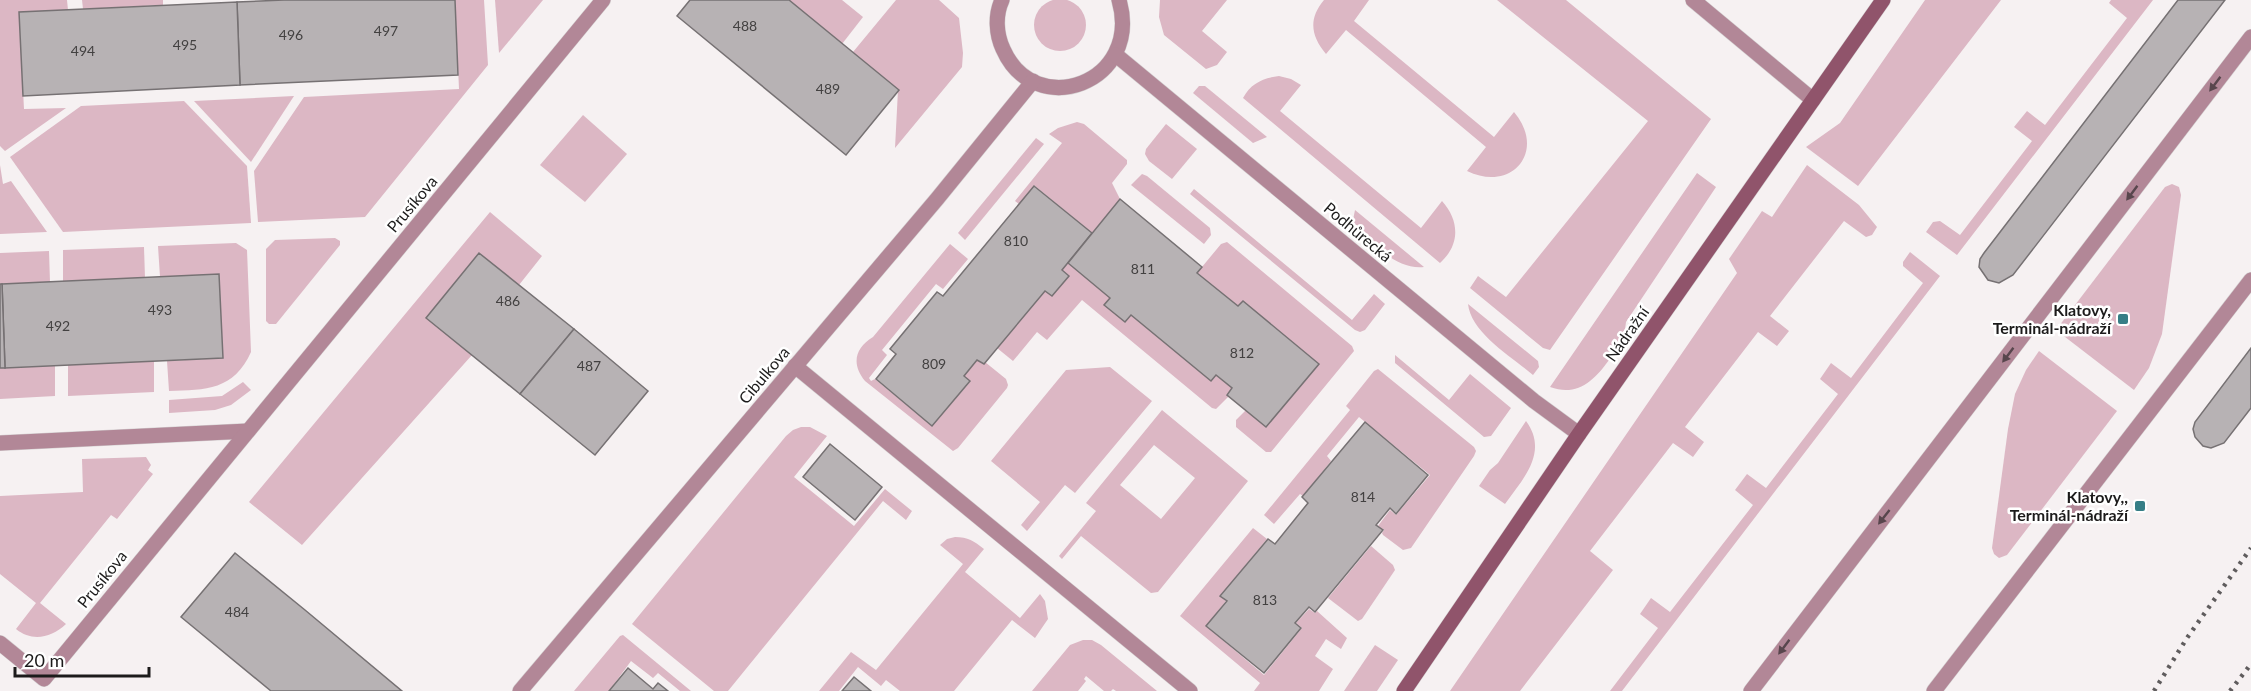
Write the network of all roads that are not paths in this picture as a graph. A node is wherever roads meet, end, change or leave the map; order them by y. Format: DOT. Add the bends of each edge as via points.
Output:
graph roads {
  1 [pos="603,0"];
  2 [pos="1002,0"];
  3 [pos="1119,0"];
  4 [pos="1693,0"];
  5 [pos="1883,0"];
  6 [pos="2251,37"];
  7 [pos="1116,55"];
  8 [pos="1033,81"];
  9 [pos="1814,100"];
  10 [pos="2251,280"];
  11 [pos="795,366"];
  12 [pos="248,431"];
  13 [pos="1579,434"];
  14 [pos="0,443"];
  15 [pos="0,643"];
  16 [pos="520,691"];
  17 [pos="1190,691"];
  18 [pos="1404,691"];
  19 [pos="1751,691"];
  20 [pos="1934,691"];
  1 -- 12 [label="street, Prusíkova"];
  2 -- 8 [label="street" via="997,23 999,41 1018,71"];
  3 -- 7 [label="street" via="1124,28"];
  4 -- 9 [label="street"];
  5 -- 9 [label="street, Nádražní"];
  6 -- 19 [label="street, one-way"];
  7 -- 8 [label="street" via="1106,68 1080,84 1049,87"];
  7 -- 13 [label="street, Podhůrecká"];
  8 -- 11 [label="street, Cibulkova"];
  9 -- 13 [label="street, Nádražní"];
  10 -- 20 [label="street"];
  11 -- 16 [label="street, Cibulkova"];
  11 -- 17 [label="street"];
  12 -- 14 [label="street"];
  12 -- 15 [label="street, Prusíkova" via="44,679"];
  13 -- 18 [label="street, Nádražní"];
}
